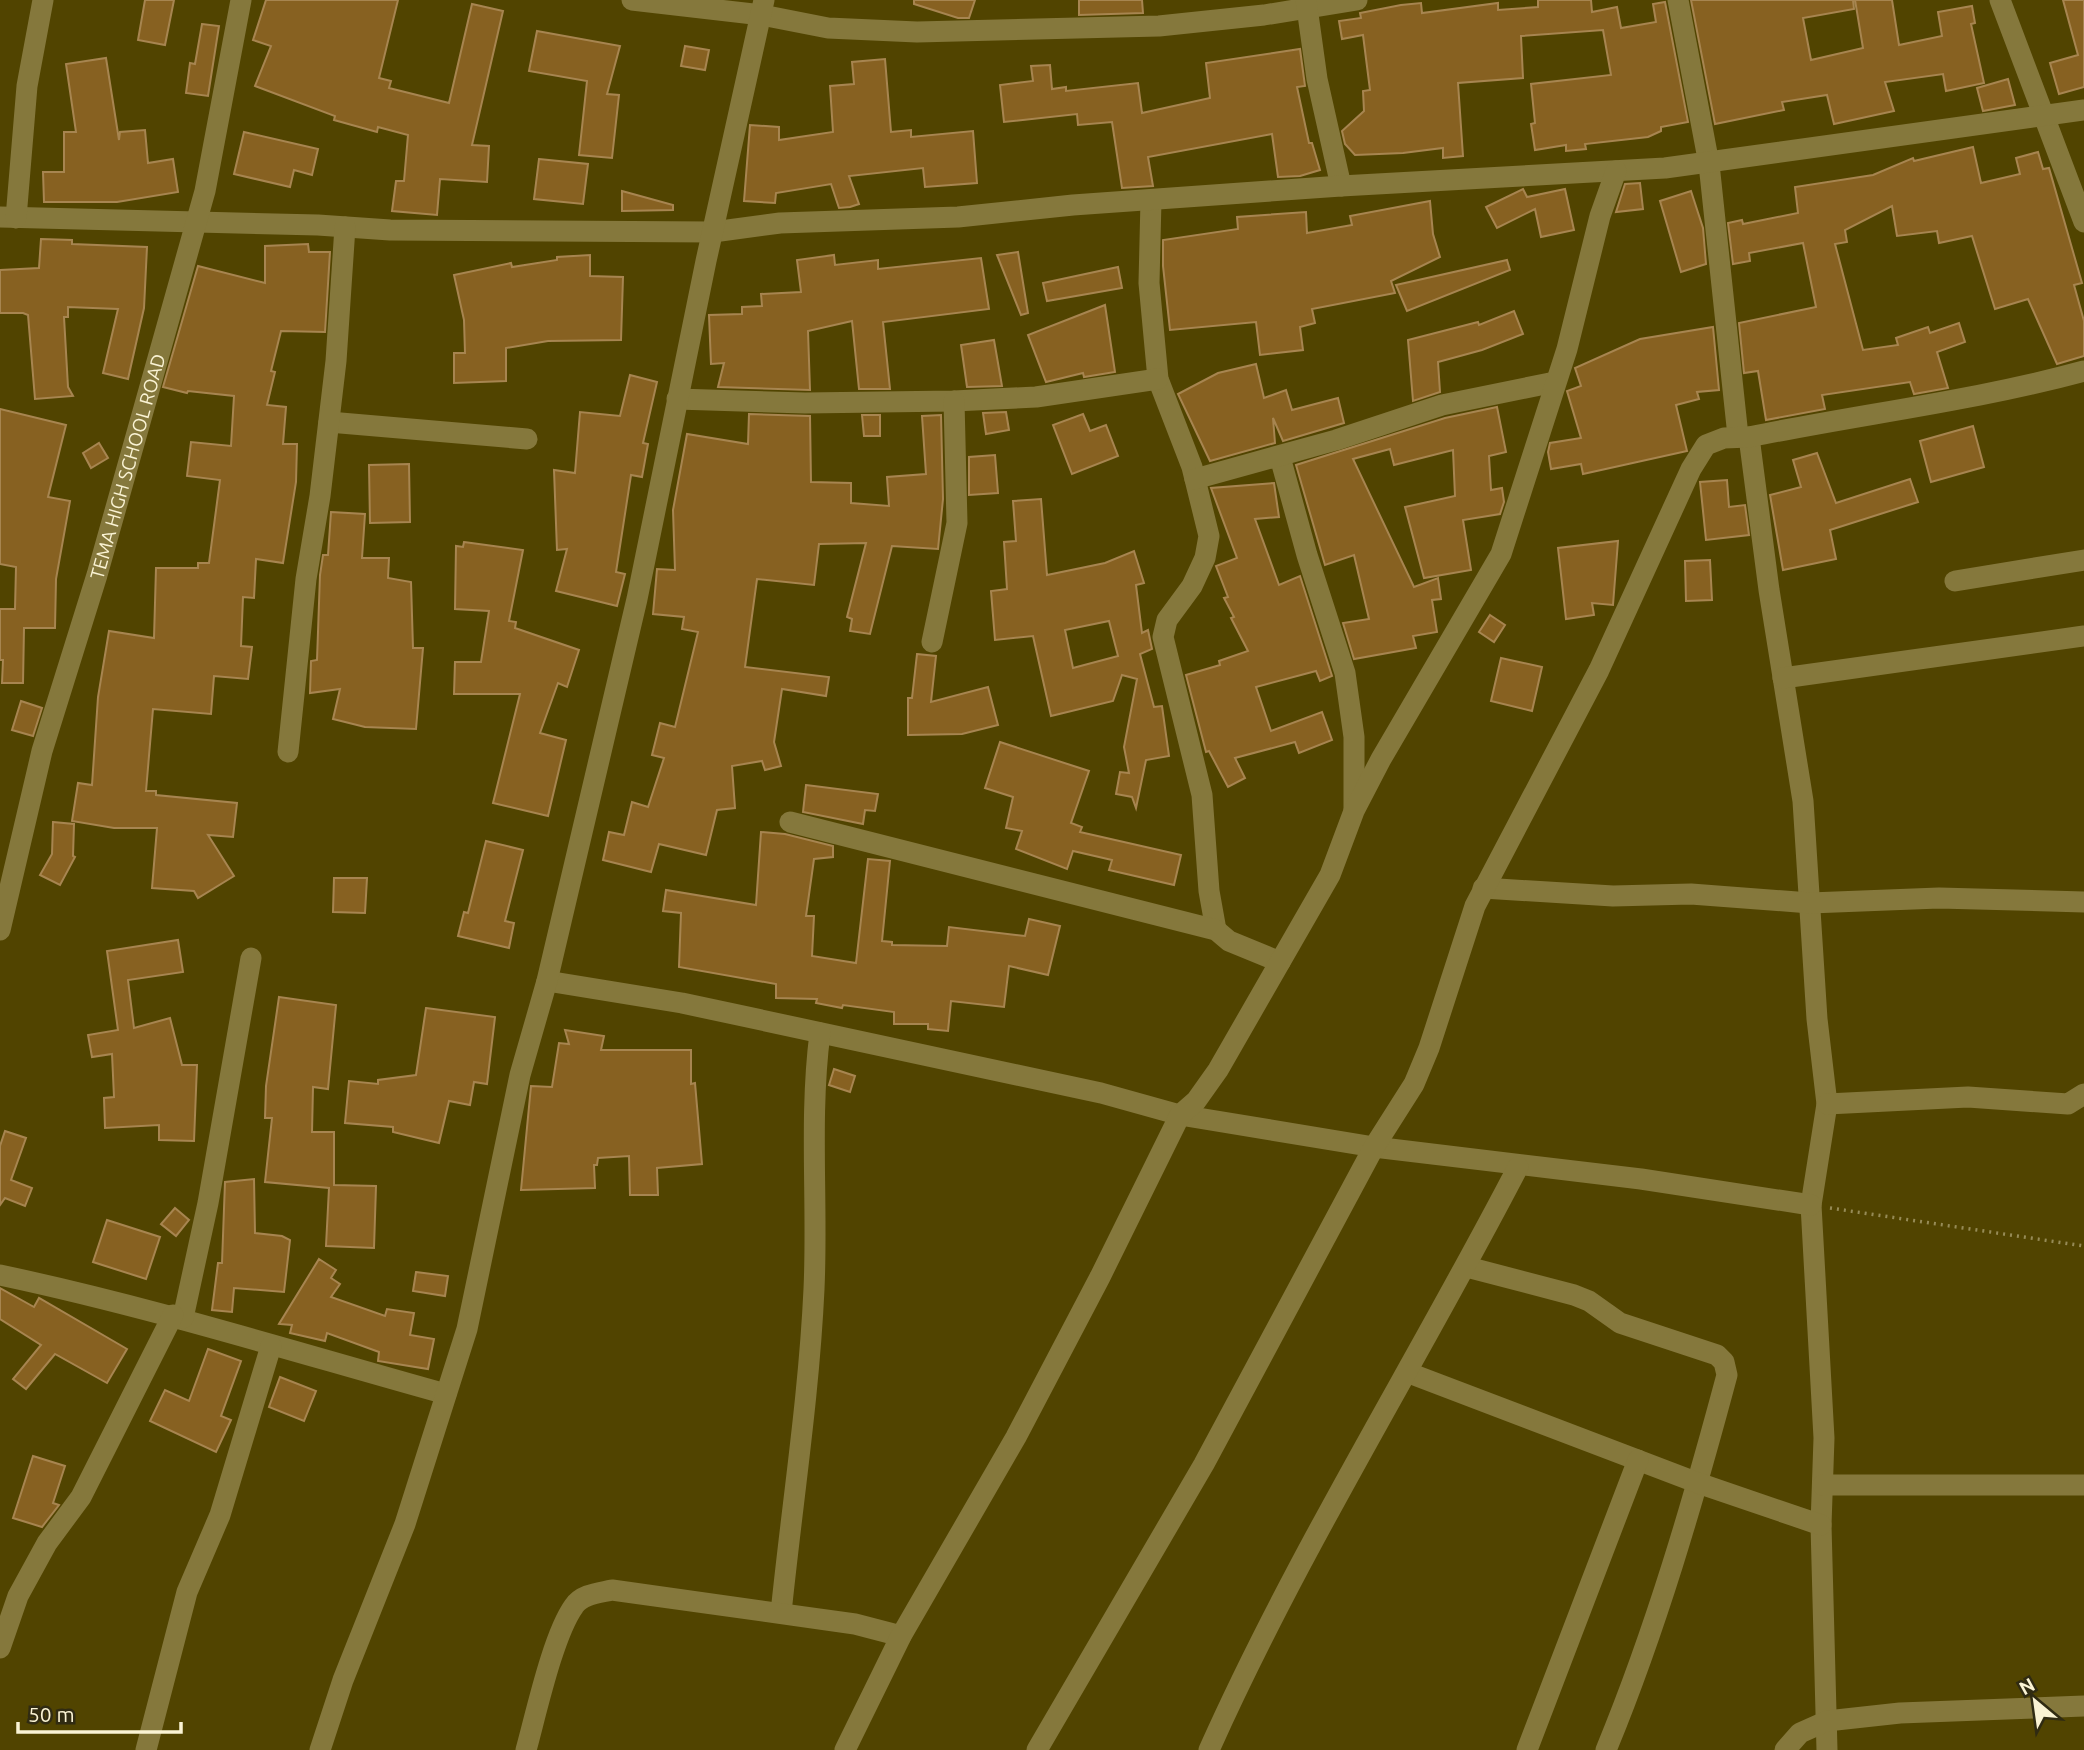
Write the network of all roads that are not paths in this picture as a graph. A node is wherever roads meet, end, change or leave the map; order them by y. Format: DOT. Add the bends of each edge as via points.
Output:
graph roads {
  1 [pos="43,0"];
  2 [pos="240,0"];
  3 [pos="632,0"];
  4 [pos="1357,0"];
  5 [pos="1678,0"];
  6 [pos="2000,0"];
  7 [pos="1307,4"];
  8 [pos="763,8"];
  9 [pos="2084,110"];
  10 [pos="2045,115"];
  11 [pos="1709,164"];
  12 [pos="1616,171"];
  13 [pos="1342,186"];
  14 [pos="1151,200"];
  15 [pos="8,218"];
  16 [pos="2084,222"];
  17 [pos="196,224"];
  18 [pos="345,227"];
  19 [pos="713,233"];
  20 [pos="2084,371"];
  21 [pos="1158,379"];
  22 [pos="1555,382"];
  23 [pos="677,399"];
  24 [pos="954,401"];
  25 [pos="329,422"];
  26 [pos="1744,436"];
  27 [pos="527,439"];
  28 [pos="1280,457"];
  29 [pos="1195,479"];
  30 [pos="2084,560"];
  31 [pos="1955,581"];
  32 [pos="2084,636"];
  33 [pos="932,642"];
  34 [pos="1783,678"];
  35 [pos="288,752"];
  36 [pos="1354,811"];
  37 [pos="790,822"];
  38 [pos="1483,888"];
  39 [pos="2084,902"];
  40 [pos="1810,904"];
  41 [pos="1,916"];
  42 [pos="1216,930"];
  43 [pos="251,958"];
  44 [pos="1280,962"];
  45 [pos="547,981"];
  46 [pos="820,1033"];
  47 [pos="2084,1094"];
  48 [pos="1827,1104"];
  49 [pos="1180,1115"];
  50 [pos="1374,1147"];
  51 [pos="1518,1167"];
  52 [pos="1811,1205"];
  53 [pos="1467,1267"];
  54 [pos="0,1275"];
  55 [pos="178,1317"];
  56 [pos="271,1346"];
  57 [pos="1409,1373"];
  58 [pos="446,1394"];
  59 [pos="1638,1460"];
  60 [pos="1698,1483"];
  61 [pos="1823,1485"];
  62 [pos="2084,1486"];
  63 [pos="1821,1525"];
  64 [pos="781,1613"];
  65 [pos="901,1636"];
  66 [pos="0,1648"];
  67 [pos="2084,1706"];
  68 [pos="1827,1721"];
  69 [pos="146,1750"];
  70 [pos="320,1750"];
  71 [pos="526,1750"];
  72 [pos="845,1750"];
  73 [pos="1037,1750"];
  74 [pos="1209,1750"];
  75 [pos="1527,1750"];
  76 [pos="1606,1750"];
  77 [pos="1785,1750"];
  78 [pos="1827,1750"];
  1 -- 15 [label="street"];
  2 -- 17 [label="street, TEMA HIGH SCHOOL ROAD"];
  3 -- 8 [label="street"];
  4 -- 7 [label="street"];
  5 -- 11 [label="street"];
  6 -- 10 [label="street"];
  7 -- 8 [label="street" via="1159,26 968,32 828,28"];
  7 -- 13 [label="street" via="1317,79"];
  8 -- 19 [label="street"];
  9 -- 10 [label="street"];
  10 -- 11 [label="street"];
  10 -- 16 [label="street"];
  11 -- 12 [label="street"];
  11 -- 26 [label="street"];
  12 -- 13 [label="street"];
  12 -- 22 [label="street"];
  13 -- 14 [label="street"];
  14 -- 19 [label="street" via="958,217 780,223"];
  14 -- 21 [label="street" via="1149,283"];
  15 -- 17 [label="street"];
  17 -- 18 [label="street"];
  17 -- 41 [label="street, TEMA HIGH SCHOOL ROAD" via="42,751"];
  18 -- 19 [label="street"];
  18 -- 25 [label="street"];
  19 -- 23 [label="street"];
  20 -- 26 [label="street" via="2029,386"];
  21 -- 24 [label="street" via="1036,397"];
  21 -- 29 [label="street"];
  22 -- 28 [label="street" via="1442,405"];
  22 -- 36 [label="street" via="1501,554"];
  23 -- 24 [label="street"];
  23 -- 45 [label="street" via="637,599"];
  24 -- 33 [label="street" via="957,523"];
  25 -- 27 [label="street"];
  25 -- 35 [label="street"];
  26 -- 34 [label="street"];
  26 -- 38 [label="street" via="1706,445 1691,469 1599,670"];
  28 -- 29 [label="street"];
  28 -- 36 [label="street" via="1345,673 1354,737"];
  29 -- 42 [label="street" via="1209,536 1205,558 1192,586 1167,620 1163,637 1202,794"];
  30 -- 31 [label="street"];
  32 -- 34 [label="street"];
  34 -- 40 [label="street" via="1803,801"];
  36 -- 44 [label="street" via="1330,875"];
  37 -- 42 [label="street"];
  38 -- 40 [label="street" via="1613,896 1691,894"];
  38 -- 50 [label="street" via="1414,1084"];
  39 -- 40 [label="street" via="1965,898"];
  40 -- 48 [label="street"];
  42 -- 44 [label="street" via="1229,941"];
  43 -- 55 [label="street" via="208,1203"];
  44 -- 49 [label="street" via="1218,1070"];
  45 -- 46 [label="street" via="682,1003"];
  45 -- 58 [label="street" via="520,1075 467,1329"];
  46 -- 49 [label="street" via="1101,1093"];
  46 -- 64 [label="street" via="813,1085 817,1215 813,1293"];
  47 -- 48 [label="street" via="2068,1104 1968,1097"];
  48 -- 52 [label="street"];
  49 -- 50 [label="street"];
  49 -- 65 [label="street" via="1016,1437"];
  50 -- 51 [label="street"];
  50 -- 73 [label="street" via="1204,1464"];
  51 -- 52 [label="street" via="1641,1179"];
  51 -- 53 [label="street"];
  52 -- 61 [label="street"];
  53 -- 57 [label="street"];
  53 -- 60 [label="street" via="1574,1295 1620,1323 1717,1355 1727,1375"];
  54 -- 55 [label="street"];
  55 -- 56 [label="street"];
  55 -- 66 [label="street" via="80,1497 47,1543 18,1597"];
  56 -- 58 [label="street"];
  56 -- 69 [label="street" via="220,1515 187,1592"];
  57 -- 59 [label="street"];
  57 -- 74 [label="street" via="1304,1554"];
  58 -- 70 [label="street" via="405,1524"];
  59 -- 60 [label="street"];
  59 -- 75 [label="street"];
  60 -- 63 [label="street"];
  60 -- 76 [label="street"];
  61 -- 62 [label="street"];
  61 -- 63 [label="street"];
  63 -- 68 [label="street"];
  64 -- 65 [label="street"];
  64 -- 71 [label="street" via="612,1590 589,1594 574,1605 562,1633"];
  65 -- 72 [label="street"];
  67 -- 68 [label="street" via="1900,1713"];
  68 -- 77 [label="street" via="1800,1733"];
  68 -- 78 [label="street"];
}
